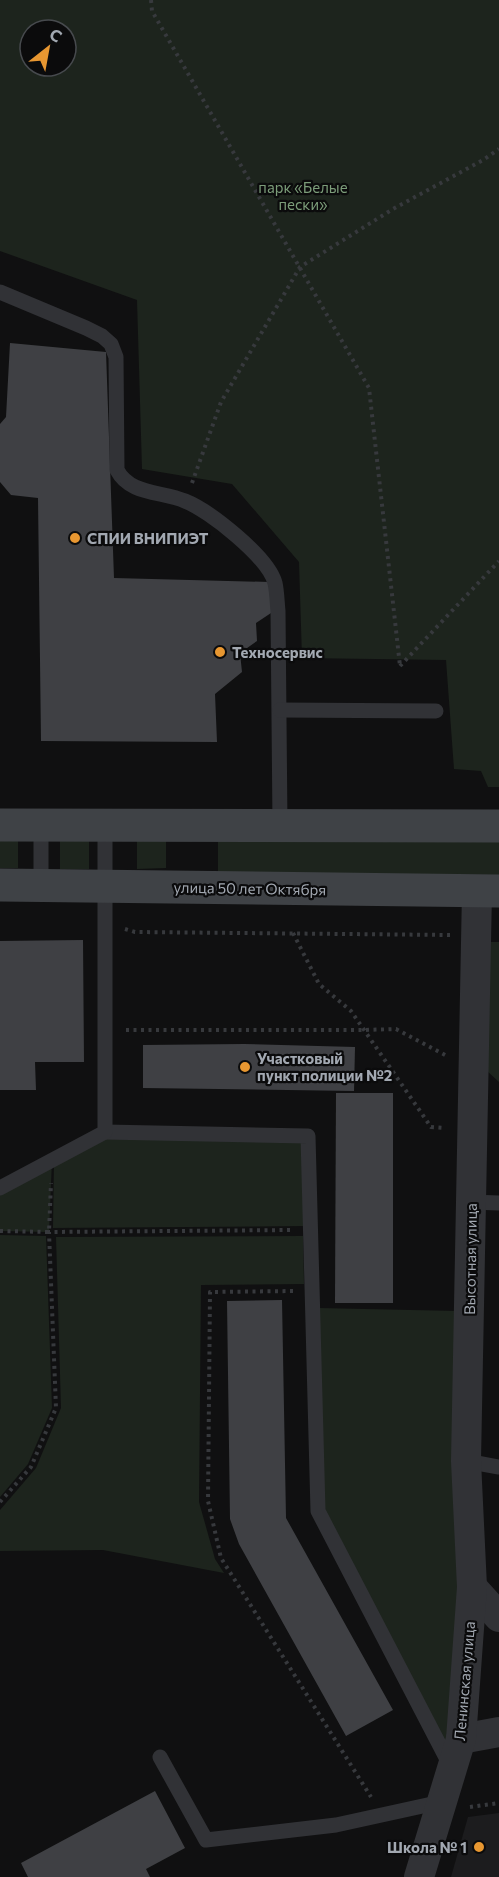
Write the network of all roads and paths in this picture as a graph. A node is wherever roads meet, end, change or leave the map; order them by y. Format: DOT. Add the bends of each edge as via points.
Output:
graph roads {
  1 [pos="151,0"];
  2 [pos="499,149"];
  3 [pos="300,267"];
  4 [pos="0,292"];
  5 [pos="186,501"];
  6 [pos="499,561"];
  7 [pos="280,710"];
  8 [pos="436,711"];
  9 [pos="0,825"];
  10 [pos="41,825"];
  11 [pos="105,825"];
  12 [pos="280,825"];
  13 [pos="499,826"];
  14 [pos="0,885"];
  15 [pos="40,885"];
  16 [pos="105,886"];
  17 [pos="488,891"];
  18 [pos="105,921"];
  19 [pos="293,933"];
  20 [pos="477,935"];
  21 [pos="104,1030"];
  22 [pos="364,1030"];
  23 [pos="474,1071"];
  24 [pos="472,1130"];
  25 [pos="105,1132"];
  26 [pos="52,1160"];
  27 [pos="0,1188"];
  28 [pos="485,1203"];
  29 [pos="310,1230"];
  30 [pos="0,1232"];
  31 [pos="49,1232"];
  32 [pos="312,1291"];
  33 [pos="466,1461"];
  34 [pos="499,1467"];
  35 [pos="0,1502"];
  36 [pos="472,1587"];
  37 [pos="499,1617"];
  38 [pos="499,1732"];
  39 [pos="461,1739"];
  40 [pos="160,1757"];
  41 [pos="451,1767"];
  42 [pos="499,1803"];
  43 [pos="453,1805"];
  44 [pos="382,1815"];
  45 [pos="419,1877"];
  1 -- 3 [label="path" via="153,11"];
  2 -- 3 [label="path"];
  3 -- 5 [label="path" via="221,402"];
  3 -- 6 [label="path" via="369,388 400,666"];
  4 -- 5 [label="lane" via="86,328 111,344 116,357 120,477 134,488"];
  5 -- 7 [label="lane" via="232,530 275,582"];
  7 -- 8 [label="lane"];
  7 -- 12 [label="lane"];
  9 -- 10 [label="street"];
  10 -- 11 [label="street"];
  10 -- 15 [label="lane"];
  11 -- 12 [label="street"];
  11 -- 16 [label="lane"];
  12 -- 13 [label="street"];
  14 -- 15 [label="street, улица 50 лет Октября"];
  15 -- 16 [label="street, улица 50 лет Октября"];
  16 -- 17 [label="street, улица 50 лет Октября"];
  16 -- 18 [label="lane"];
  17 -- 20 [label="street, Высотная улица"];
  18 -- 19 [label="path" via="135,932"];
  18 -- 21 [label="lane"];
  19 -- 20 [label="path"];
  19 -- 22 [label="path" via="319,984 351,1011"];
  20 -- 23 [label="street, Высотная улица"];
  21 -- 22 [label="path"];
  21 -- 25 [label="lane"];
  22 -- 23 [label="path" via="396,1029"];
  22 -- 24 [label="path" via="431,1127"];
  23 -- 24 [label="street, Высотная улица"];
  24 -- 28 [label="street, Высотная улица"];
  25 -- 26 [label="lane"];
  25 -- 29 [label="lane" via="308,1136"];
  26 -- 27 [label="lane"];
  26 -- 31 [label="path"];
  28 -- 33 [label="street, Высотная улица"];
  29 -- 31 [label="path"];
  29 -- 32 [label="lane"];
  30 -- 31 [label="path"];
  31 -- 35 [label="path" via="56,1408 31,1467"];
  32 -- 41 [label="lane" via="318,1511"];
  32 -- 44 [label="path" via="210,1292 208,1501 221,1558"];
  33 -- 34 [label="lane"];
  33 -- 36 [label="street, Высотная улица"];
  36 -- 37 [label="street"];
  36 -- 39 [label="street, Ленинская улица"];
  38 -- 39 [label="street"];
  39 -- 41 [label="street, Ленинская улица"];
  40 -- 44 [label="lane" via="206,1840 336,1825"];
  41 -- 43 [label="street, Ленинская улица"];
  42 -- 43 [label="path"];
  43 -- 44 [label="lane"];
  43 -- 45 [label="street, Ленинская улица"];
}
